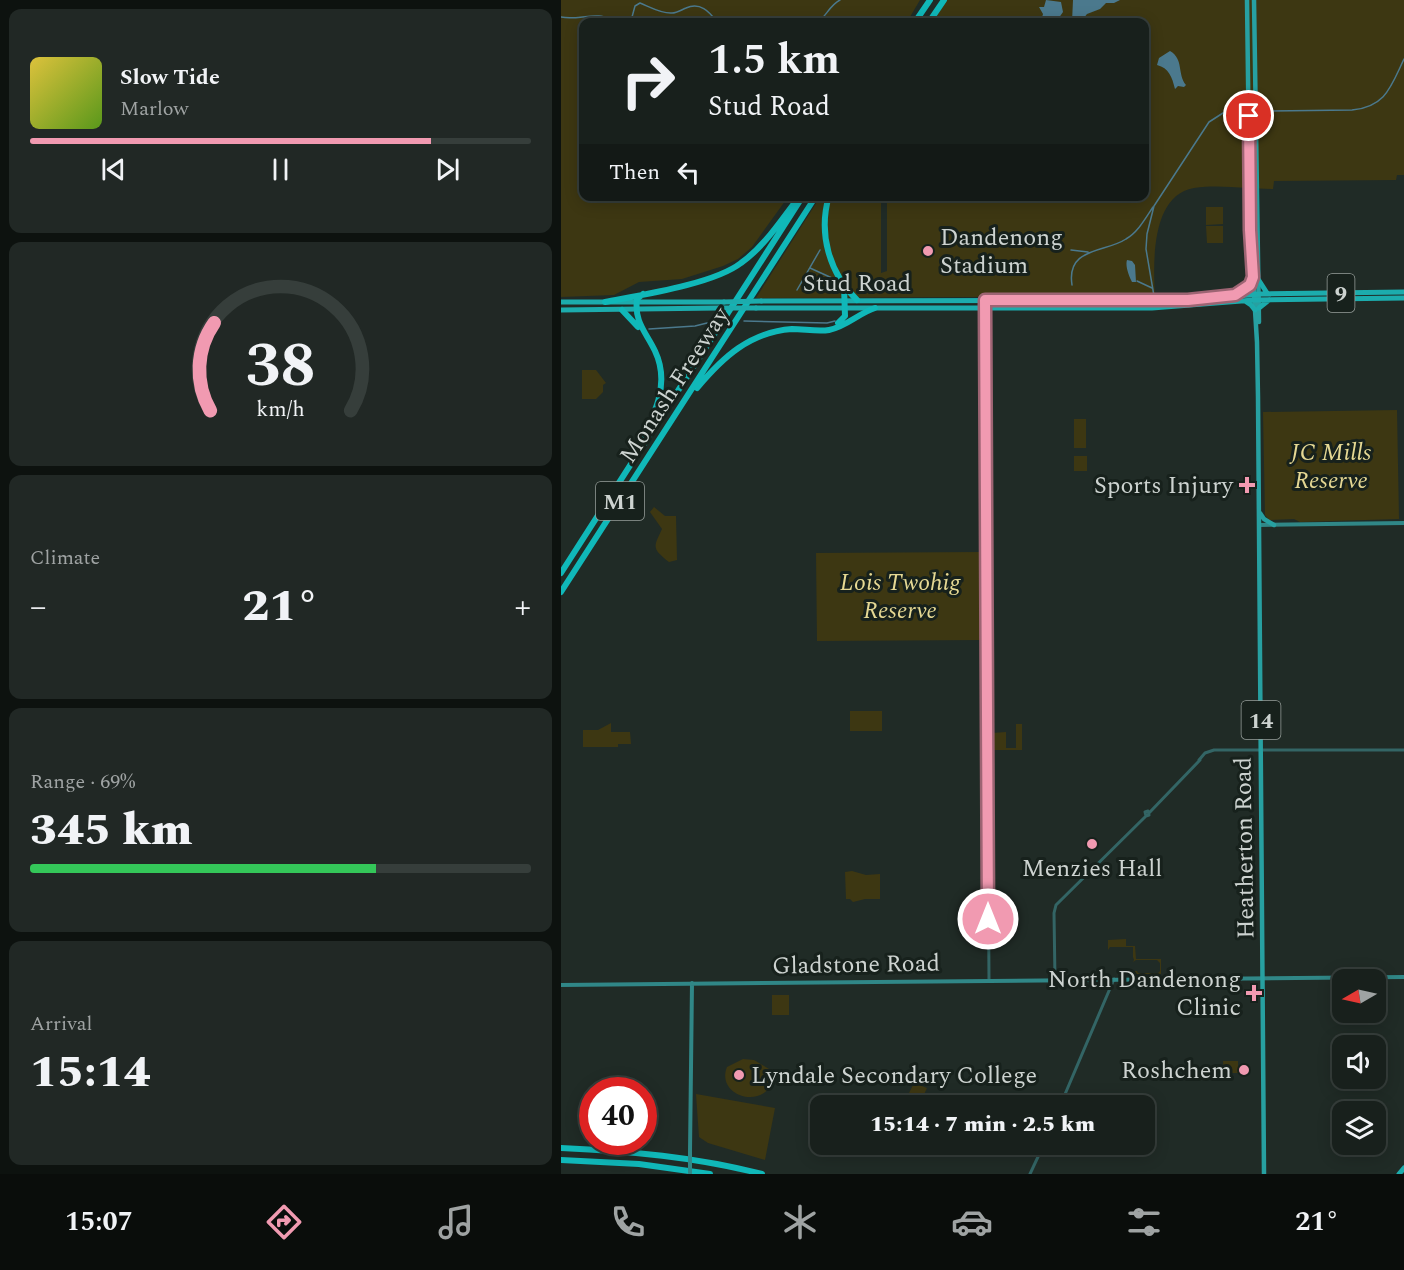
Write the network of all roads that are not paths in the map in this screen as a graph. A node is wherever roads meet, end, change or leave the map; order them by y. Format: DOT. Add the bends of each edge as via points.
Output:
graph roads {
  1 [pos="930,0"];
  2 [pos="944,0"];
  3 [pos="1248,0"];
  4 [pos="1254,0"];
  5 [pos="918,18"];
  6 [pos="932,18"];
  7 [pos="1250,190"];
  8 [pos="1256,190"];
  9 [pos="1250,200"];
  10 [pos="1256,200"];
  11 [pos="797,201"];
  12 [pos="798,201"];
  13 [pos="813,201"];
  14 [pos="828,201"];
  15 [pos="1256,278"];
  16 [pos="841,279"];
  17 [pos="1404,292"];
  18 [pos="643,293"];
  19 [pos="1235,295"];
  20 [pos="1257,297"];
  21 [pos="1269,297"];
  22 [pos="1404,298"];
  23 [pos="845,300"];
  24 [pos="857,300"];
  25 [pos="985,300"];
  26 [pos="1243,301"];
  27 [pos="561,302"];
  28 [pos="605,302"];
  29 [pos="637,302"];
  30 [pos="845,308"];
  31 [pos="875,308"];
  32 [pos="985,308"];
  33 [pos="1257,309"];
  34 [pos="561,310"];
  35 [pos="622,310"];
  36 [pos="636,310"];
  37 [pos="815,330"];
  38 [pos="645,333"];
  39 [pos="679,410"];
  40 [pos="615,490"];
  41 [pos="1259,510"];
  42 [pos="1404,523"];
  43 [pos="1260,525"];
  44 [pos="1274,525"];
  45 [pos="561,573"];
  46 [pos="561,592"];
  47 [pos="1404,750"];
  48 [pos="1261,751"];
  49 [pos="1404,977"];
  50 [pos="1264,978"];
  51 [pos="1114,979"];
  52 [pos="1055,980"];
  53 [pos="989,981"];
  54 [pos="692,983"];
  55 [pos="561,985"];
  56 [pos="1065,1095"];
  57 [pos="561,1148"];
  58 [pos="1039,1155"];
  59 [pos="561,1160"];
  60 [pos="1404,1167"];
  61 [pos="690,1174"];
  62 [pos="710,1174"];
  63 [pos="762,1174"];
  64 [pos="1030,1174"];
  65 [pos="1264,1174"];
  66 [pos="1399,1174"];
  1 -- 5 [label="highway"];
  2 -- 6 [label="highway"];
  3 -- 7 [label="main road, Heatherton Road / 14"];
  4 -- 8 [label="main road, Heatherton Road / 14"];
  7 -- 8 [label="main road"];
  7 -- 9 [label="main road, Heatherton Road / 14"];
  8 -- 10 [label="main road, Heatherton Road / 14"];
  9 -- 10 [label="main road"];
  9 -- 15 [label="main road, Heatherton Road / 14"];
  10 -- 15 [label="main road, Heatherton Road / 14"];
  11 -- 18 [label="highway" via="755,251 730,271"];
  12 -- 40 [label="highway, Monash Freeway / M1"];
  13 -- 39 [label="highway, Monash Freeway / M1"];
  14 -- 16 [label="highway" via="826,244"];
  15 -- 19 [label="highway"];
  15 -- 20 [label="main road, Heatherton Road / 14"];
  15 -- 21 [label="highway"];
  16 -- 23 [label="highway"];
  16 -- 24 [label="highway"];
  17 -- 21 [label="highway, Stud Road / 9"];
  18 -- 28 [label="highway"];
  18 -- 29 [label="highway"];
  19 -- 20 [label="highway, Stud Road / 9"];
  19 -- 25 [label="highway, Stud Road / 9" via="1188,300"];
  20 -- 21 [label="highway, Stud Road / 9"];
  20 -- 26 [label="highway, Stud Road / 9"];
  20 -- 33 [label="main road, Heatherton Road / 14"];
  21 -- 22 [label="highway, Stud Road / 9"];
  21 -- 33 [label="highway"];
  23 -- 24 [label="highway, Stud Road / 9"];
  23 -- 29 [label="highway, Stud Road / 9, bridge"];
  23 -- 30 [label="highway"];
  24 -- 25 [label="highway, Stud Road / 9"];
  25 -- 32 [label="street"];
  26 -- 32 [label="highway, Stud Road / 9" via="1152,308"];
  26 -- 33 [label="highway"];
  27 -- 28 [label="highway, Stud Road / 9"];
  28 -- 29 [label="highway, Stud Road / 9"];
  29 -- 36 [label="highway"];
  30 -- 31 [label="highway, Stud Road / 9"];
  30 -- 36 [label="highway, Stud Road / 9, bridge"];
  30 -- 37 [label="highway" via="841,322"];
  31 -- 32 [label="highway, Stud Road / 9"];
  31 -- 37 [label="highway" via="831,330"];
  32 -- 53 [label="street"];
  33 -- 41 [label="main road, Heatherton Road / 14"];
  34 -- 35 [label="highway, Stud Road / 9"];
  35 -- 36 [label="highway, Stud Road / 9"];
  35 -- 38 [label="highway"];
  36 -- 38 [label="highway"];
  37 -- 39 [label="highway" via="765,334 739,346"];
  38 -- 40 [label="highway" via="661,369 660,395"];
  39 -- 46 [label="highway, Monash Freeway / M1"];
  40 -- 45 [label="highway, Monash Freeway / M1"];
  41 -- 43 [label="main road, Heatherton Road / 14"];
  41 -- 44 [label="main road"];
  42 -- 44 [label="main road"];
  43 -- 44 [label="main road"];
  43 -- 48 [label="main road, Heatherton Road / 14"];
  47 -- 48 [label="street"];
  48 -- 50 [label="main road, Heatherton Road / 14"];
  48 -- 52 [label="street" via="1210,753 1199,760 1055,906"];
  49 -- 50 [label="main road, Gladstone Road"];
  50 -- 51 [label="main road, Gladstone Road"];
  50 -- 65 [label="main road, Heatherton Road / 14"];
  51 -- 52 [label="main road, Gladstone Road"];
  51 -- 56 [label="street"];
  52 -- 53 [label="main road, Gladstone Road"];
  53 -- 54 [label="main road, Gladstone Road"];
  54 -- 55 [label="main road, Gladstone Road"];
  54 -- 61 [label="main road, bridge"];
  57 -- 63 [label="highway" via="669,1156"];
  58 -- 64 [label="street"];
  59 -- 62 [label="highway" via="639,1164"];
  60 -- 66 [label="highway"];
}
